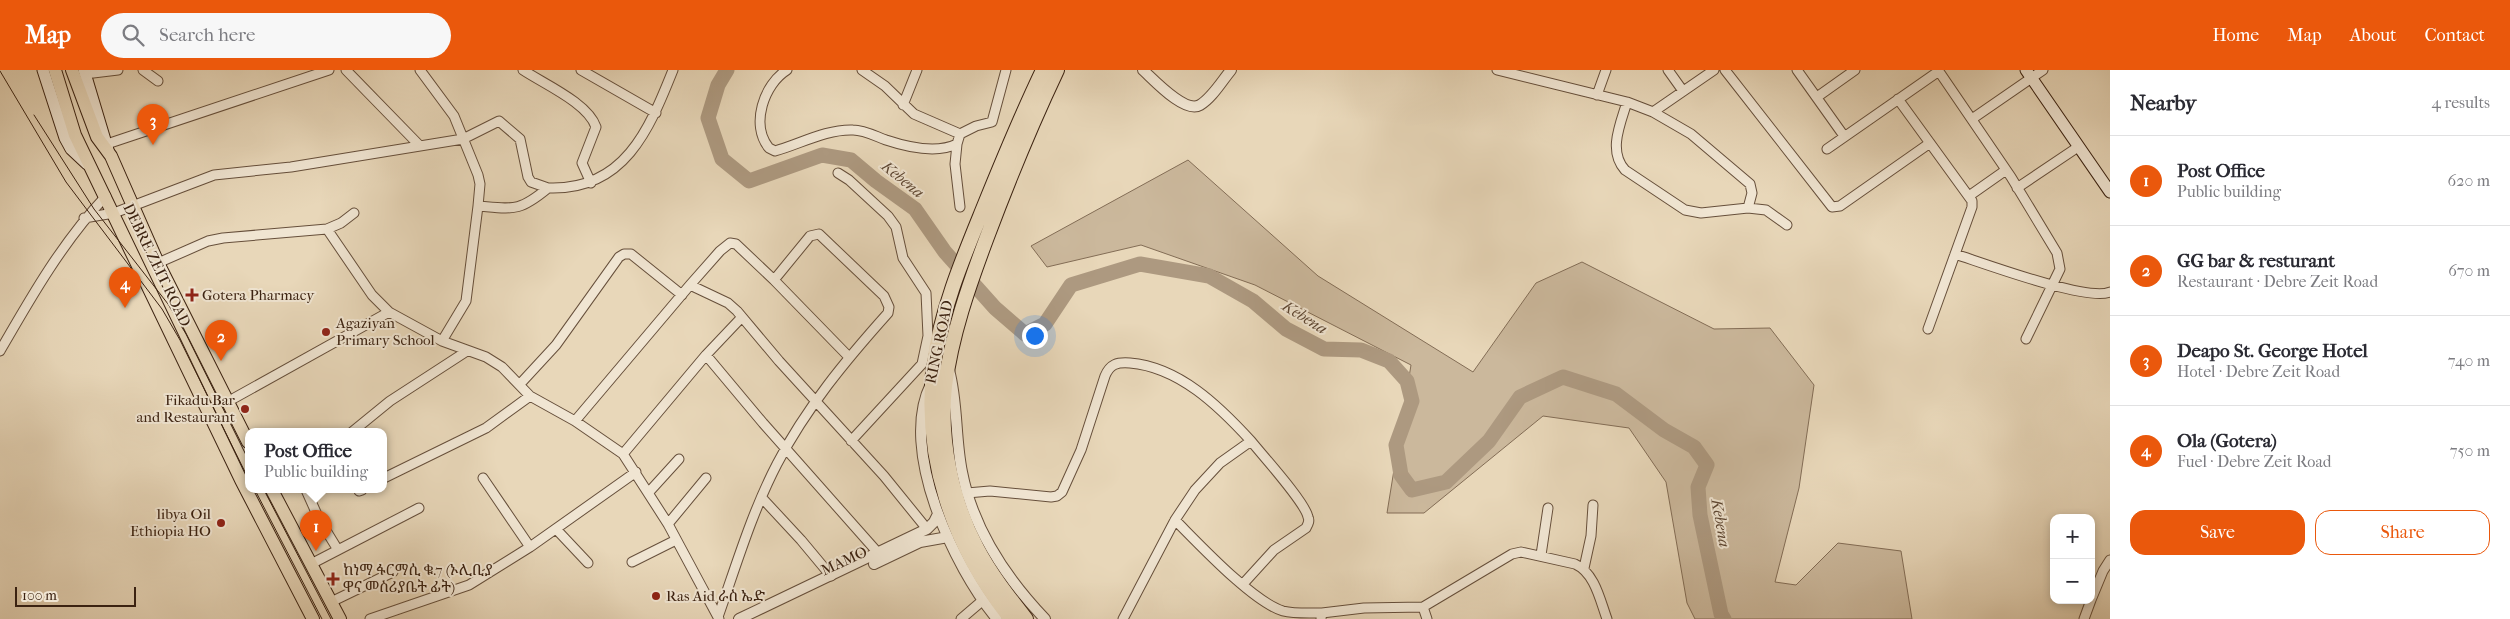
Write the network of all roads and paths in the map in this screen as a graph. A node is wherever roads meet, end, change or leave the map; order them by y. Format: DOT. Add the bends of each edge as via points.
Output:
graph roads {
  1 [pos="43,70"];
  2 [pos="55,70"];
  3 [pos="72,70"];
  4 [pos="118,70"];
  5 [pos="143,70"];
  6 [pos="329,70"];
  7 [pos="346,70"];
  8 [pos="420,70"];
  9 [pos="523,70"];
  10 [pos="581,70"];
  11 [pos="674,70"];
  12 [pos="788,70"];
  13 [pos="862,70"];
  14 [pos="918,70"];
  15 [pos="1006,70"];
  16 [pos="1042,70"];
  17 [pos="1057,70"];
  18 [pos="1143,70"];
  19 [pos="1230,70"];
  20 [pos="1496,70"];
  21 [pos="1606,70"];
  22 [pos="1668,70"];
  23 [pos="1714,70"];
  24 [pos="1725,70"];
  25 [pos="1797,70"];
  26 [pos="1855,70"];
  27 [pos="1938,70"];
  28 [pos="2042,70"];
  29 [pos="85,72"];
  30 [pos="1516,72"];
  31 [pos="1844,73"];
  32 [pos="2029,74"];
  33 [pos="158,81"];
  34 [pos="1683,90"];
  35 [pos="1597,95"];
  36 [pos="1817,97"];
  37 [pos="1898,99"];
  38 [pos="1627,102"];
  39 [pos="903,105"];
  40 [pos="1653,112"];
  41 [pos="656,113"];
  42 [pos="1972,119"];
  43 [pos="1021,133"];
  44 [pos="960,134"];
  45 [pos="1844,136"];
  46 [pos="463,139"];
  47 [pos="1930,143"];
  48 [pos="957,144"];
  49 [pos="420,146"];
  50 [pos="2078,147"];
  51 [pos="1827,149"];
  52 [pos="109,150"];
  53 [pos="92,168"];
  54 [pos="2006,170"];
  55 [pos="838,173"];
  56 [pos="590,183"];
  57 [pos="548,188"];
  58 [pos="2017,188"];
  59 [pos="2110,192"];
  60 [pos="106,196"];
  61 [pos="1969,196"];
  62 [pos="478,206"];
  63 [pos="960,206"];
  64 [pos="134,207"];
  65 [pos="1748,208"];
  66 [pos="114,213"];
  67 [pos="354,213"];
  68 [pos="84,218"];
  69 [pos="1787,225"];
  70 [pos="327,229"];
  71 [pos="1955,254"];
  72 [pos="158,263"];
  73 [pos="774,280"];
  74 [pos="690,284"];
  75 [pos="2052,284"];
  76 [pos="2110,292"];
  77 [pos="682,295"];
  78 [pos="389,312"];
  79 [pos="742,317"];
  80 [pos="1928,329"];
  81 [pos="2026,339"];
  82 [pos="442,341"];
  83 [pos="0,351"];
  84 [pos="467,351"];
  85 [pos="706,355"];
  86 [pos="849,357"];
  87 [pos="948,368"];
  88 [pos="932,380"];
  89 [pos="520,384"];
  90 [pos="530,396"];
  91 [pos="229,400"];
  92 [pos="815,401"];
  93 [pos="575,421"];
  94 [pos="357,428"];
  95 [pos="245,435"];
  96 [pos="851,441"];
  97 [pos="1251,441"];
  98 [pos="786,448"];
  99 [pos="623,454"];
  100 [pos="679,459"];
  101 [pos="636,472"];
  102 [pos="387,477"];
  103 [pos="483,478"];
  104 [pos="706,478"];
  105 [pos="245,488"];
  106 [pos="648,492"];
  107 [pos="967,492"];
  108 [pos="248,493"];
  109 [pos="274,493"];
  110 [pos="307,493"];
  111 [pos="762,498"];
  112 [pos="1593,506"];
  113 [pos="419,508"];
  114 [pos="1548,508"];
  115 [pos="938,514"];
  116 [pos="1175,520"];
  117 [pos="668,524"];
  118 [pos="556,529"];
  119 [pos="926,529"];
  120 [pos="948,537"];
  121 [pos="676,540"];
  122 [pos="530,547"];
  123 [pos="338,550"];
  124 [pos="879,554"];
  125 [pos="1541,555"];
  126 [pos="2110,560"];
  127 [pos="632,562"];
  128 [pos="588,563"];
  129 [pos="311,564"];
  130 [pos="1584,568"];
  131 [pos="393,572"];
  132 [pos="831,576"];
  133 [pos="1243,584"];
  134 [pos="2095,590"];
  135 [pos="982,600"];
  136 [pos="331,602"];
  137 [pos="2090,604"];
  138 [pos="1422,607"];
  139 [pos="1321,616"];
  140 [pos="718,618"];
  141 [pos="313,619"];
  142 [pos="340,619"];
  143 [pos="370,619"];
  144 [pos="739,619"];
  145 [pos="755,619"];
  146 [pos="961,619"];
  147 [pos="997,619"];
  148 [pos="1012,619"];
  149 [pos="1026,619"];
  150 [pos="1044,619"];
  151 [pos="1122,619"];
  152 [pos="1427,619"];
  153 [pos="1607,619"];
  154 [pos="2084,619"];
  1 -- 53 [label="main road" via="65,138"];
  2 -- 53 [label="main road, DEBRE ZEIT ROAD" via="76,135"];
  3 -- 52 [label="main road" via="90,123"];
  4 -- 29 [label="street"];
  5 -- 33 [label="street"];
  6 -- 52 [label="street"];
  7 -- 49 [label="street"];
  8 -- 46 [label="street" via="454,116"];
  9 -- 56 [label="street" via="560,92 591,116 595,134 582,158"];
  10 -- 41 [label="street"];
  11 -- 41 [label="street"];
  12 -- 48 [label="street" via="771,85 761,109 763,137 769,148 775,151 839,130 854,130 888,141 931,149 940,150"];
  13 -- 39 [label="street" via="885,86"];
  14 -- 39 [label="street"];
  15 -- 44 [label="street" via="992,122"];
  16 -- 43 [label="highway, RING ROAD"];
  17 -- 43 [label="highway, RING ROAD"];
  18 -- 19 [label="street" via="1174,98 1195,107 1205,101"];
  20 -- 30 [label="street"];
  21 -- 35 [label="street"];
  22 -- 34 [label="street"];
  23 -- 34 [label="street"];
  24 -- 47 [label="street" via="1832,207 1840,206"];
  25 -- 36 [label="street"];
  26 -- 31 [label="street"];
  27 -- 37 [label="street"];
  27 -- 42 [label="street"];
  28 -- 32 [label="street"];
  29 -- 52 [label="main road, DEBRE ZEIT ROAD"];
  30 -- 35 [label="street"];
  31 -- 36 [label="street"];
  32 -- 42 [label="street"];
  32 -- 50 [label="main road"];
  34 -- 40 [label="street"];
  35 -- 38 [label="street"];
  36 -- 45 [label="street"];
  37 -- 45 [label="street"];
  37 -- 47 [label="street"];
  38 -- 40 [label="street"];
  38 -- 65 [label="street" via="1617,143 1618,162 1625,170 1685,210 1702,213"];
  39 -- 44 [label="street" via="923,120"];
  40 -- 65 [label="street" via="1691,134 1750,184 1752,193"];
  41 -- 56 [label="street" via="644,136 621,163"];
  42 -- 54 [label="street"];
  43 -- 87 [label="highway, RING ROAD" via="973,275"];
  43 -- 88 [label="highway, RING ROAD" via="958,272 939,334"];
  44 -- 48 [label="street"];
  45 -- 51 [label="street"];
  46 -- 49 [label="street"];
  46 -- 57 [label="street" via="494,122 504,124 520,139 531,182"];
  46 -- 62 [label="street" via="478,175"];
  47 -- 61 [label="street"];
  48 -- 63 [label="street" via="955,164"];
  49 -- 64 [label="street" via="291,167 214,175"];
  50 -- 58 [label="street"];
  50 -- 59 [label="main road"];
  52 -- 64 [label="main road, DEBRE ZEIT ROAD"];
  53 -- 60 [label="main road, DEBRE ZEIT ROAD"];
  54 -- 58 [label="street"];
  54 -- 61 [label="street"];
  55 -- 96 [label="street" via="888,216 896,227 903,258 926,293 928,336 922,364"];
  56 -- 57 [label="street" via="561,189"];
  57 -- 62 [label="street" via="520,208"];
  58 -- 75 [label="street" via="2056,253 2060,269"];
  60 -- 66 [label="main road, DEBRE ZEIT ROAD"];
  60 -- 68 [label="street"];
  61 -- 71 [label="street" via="1972,208"];
  62 -- 82 [label="street" via="466,301"];
  64 -- 66 [label="street"];
  64 -- 72 [label="main road, DEBRE ZEIT ROAD"];
  65 -- 69 [label="street" via="1766,210"];
  66 -- 68 [label="street"];
  66 -- 105 [label="main road, DEBRE ZEIT ROAD"];
  67 -- 70 [label="street"];
  68 -- 83 [label="street"];
  70 -- 72 [label="street" via="208,241"];
  70 -- 78 [label="street" via="372,295"];
  71 -- 75 [label="street"];
  71 -- 80 [label="street"];
  72 -- 91 [label="main road, DEBRE ZEIT ROAD"];
  73 -- 74 [label="street" via="736,244 730,243"];
  73 -- 86 [label="street"];
  73 -- 86 [label="street" via="815,233 884,296 888,313"];
  74 -- 77 [label="street"];
  74 -- 79 [label="street" via="728,303"];
  75 -- 76 [label="street" via="2095,295"];
  75 -- 81 [label="street"];
  77 -- 89 [label="street" via="632,254 624,254 556,345"];
  77 -- 93 [label="street"];
  78 -- 82 [label="street"];
  78 -- 91 [label="street"];
  79 -- 85 [label="street"];
  79 -- 92 [label="street"];
  82 -- 84 [label="street"];
  84 -- 89 [label="street" via="486,357"];
  84 -- 94 [label="street" via="390,401"];
  85 -- 98 [label="street"];
  85 -- 99 [label="street"];
  86 -- 92 [label="street"];
  87 -- 107 [label="street"];
  87 -- 149 [label="highway, RING ROAD" via="944,414 947,448 958,499 976,547"];
  88 -- 115 [label="street" via="922,406 922,447"];
  88 -- 148 [label="highway, RING ROAD" via="932,431 947,503 977,571"];
  89 -- 90 [label="street"];
  90 -- 93 [label="street"];
  90 -- 102 [label="street" via="486,428"];
  91 -- 95 [label="main road, DEBRE ZEIT ROAD"];
  92 -- 96 [label="street"];
  92 -- 98 [label="street"];
  93 -- 99 [label="street"];
  96 -- 119 [label="street"];
  97 -- 107 [label="street" via="1207,398 1162,369 1148,364 1115,363 1108,368 1081,450 1062,492 1051,497 990,490"];
  97 -- 116 [label="street" via="1205,478"];
  97 -- 133 [label="street" via="1309,517 1306,528 1274,550"];
  98 -- 111 [label="street"];
  98 -- 124 [label="street"];
  99 -- 101 [label="street"];
  100 -- 106 [label="street"];
  101 -- 106 [label="street"];
  101 -- 118 [label="street"];
  103 -- 122 [label="street"];
  104 -- 117 [label="street"];
  106 -- 117 [label="street"];
  107 -- 150 [label="street" via="988,545 1022,595"];
  108 -- 141 [label="main road, DEBRE ZEIT ROAD"];
  109 -- 129 [label="main road"];
  110 -- 123 [label="street" via="319,520"];
  111 -- 132 [label="street"];
  111 -- 140 [label="street"];
  112 -- 130 [label="street"];
  113 -- 123 [label="street"];
  114 -- 125 [label="street"];
  115 -- 119 [label="street"];
  115 -- 120 [label="street"];
  116 -- 133 [label="street"];
  116 -- 151 [label="street"];
  117 -- 121 [label="street"];
  118 -- 122 [label="street"];
  118 -- 128 [label="street"];
  119 -- 124 [label="street"];
  120 -- 135 [label="street"];
  120 -- 145 [label="street, MAMO" via="920,542"];
  121 -- 127 [label="street"];
  121 -- 140 [label="street"];
  122 -- 143 [label="street" via="469,585"];
  123 -- 129 [label="street"];
  124 -- 132 [label="street"];
  125 -- 130 [label="street"];
  125 -- 138 [label="street" via="1512,554"];
  126 -- 134 [label="street"];
  129 -- 136 [label="main road"];
  130 -- 153 [label="street"];
  131 -- 136 [label="street"];
  132 -- 144 [label="street"];
  133 -- 139 [label="street" via="1252,593 1284,611"];
  135 -- 146 [label="street"];
  135 -- 147 [label="street"];
  136 -- 142 [label="main road"];
  137 -- 154 [label="street"];
  138 -- 139 [label="street" via="1364,608"];
  138 -- 152 [label="street"];
}
